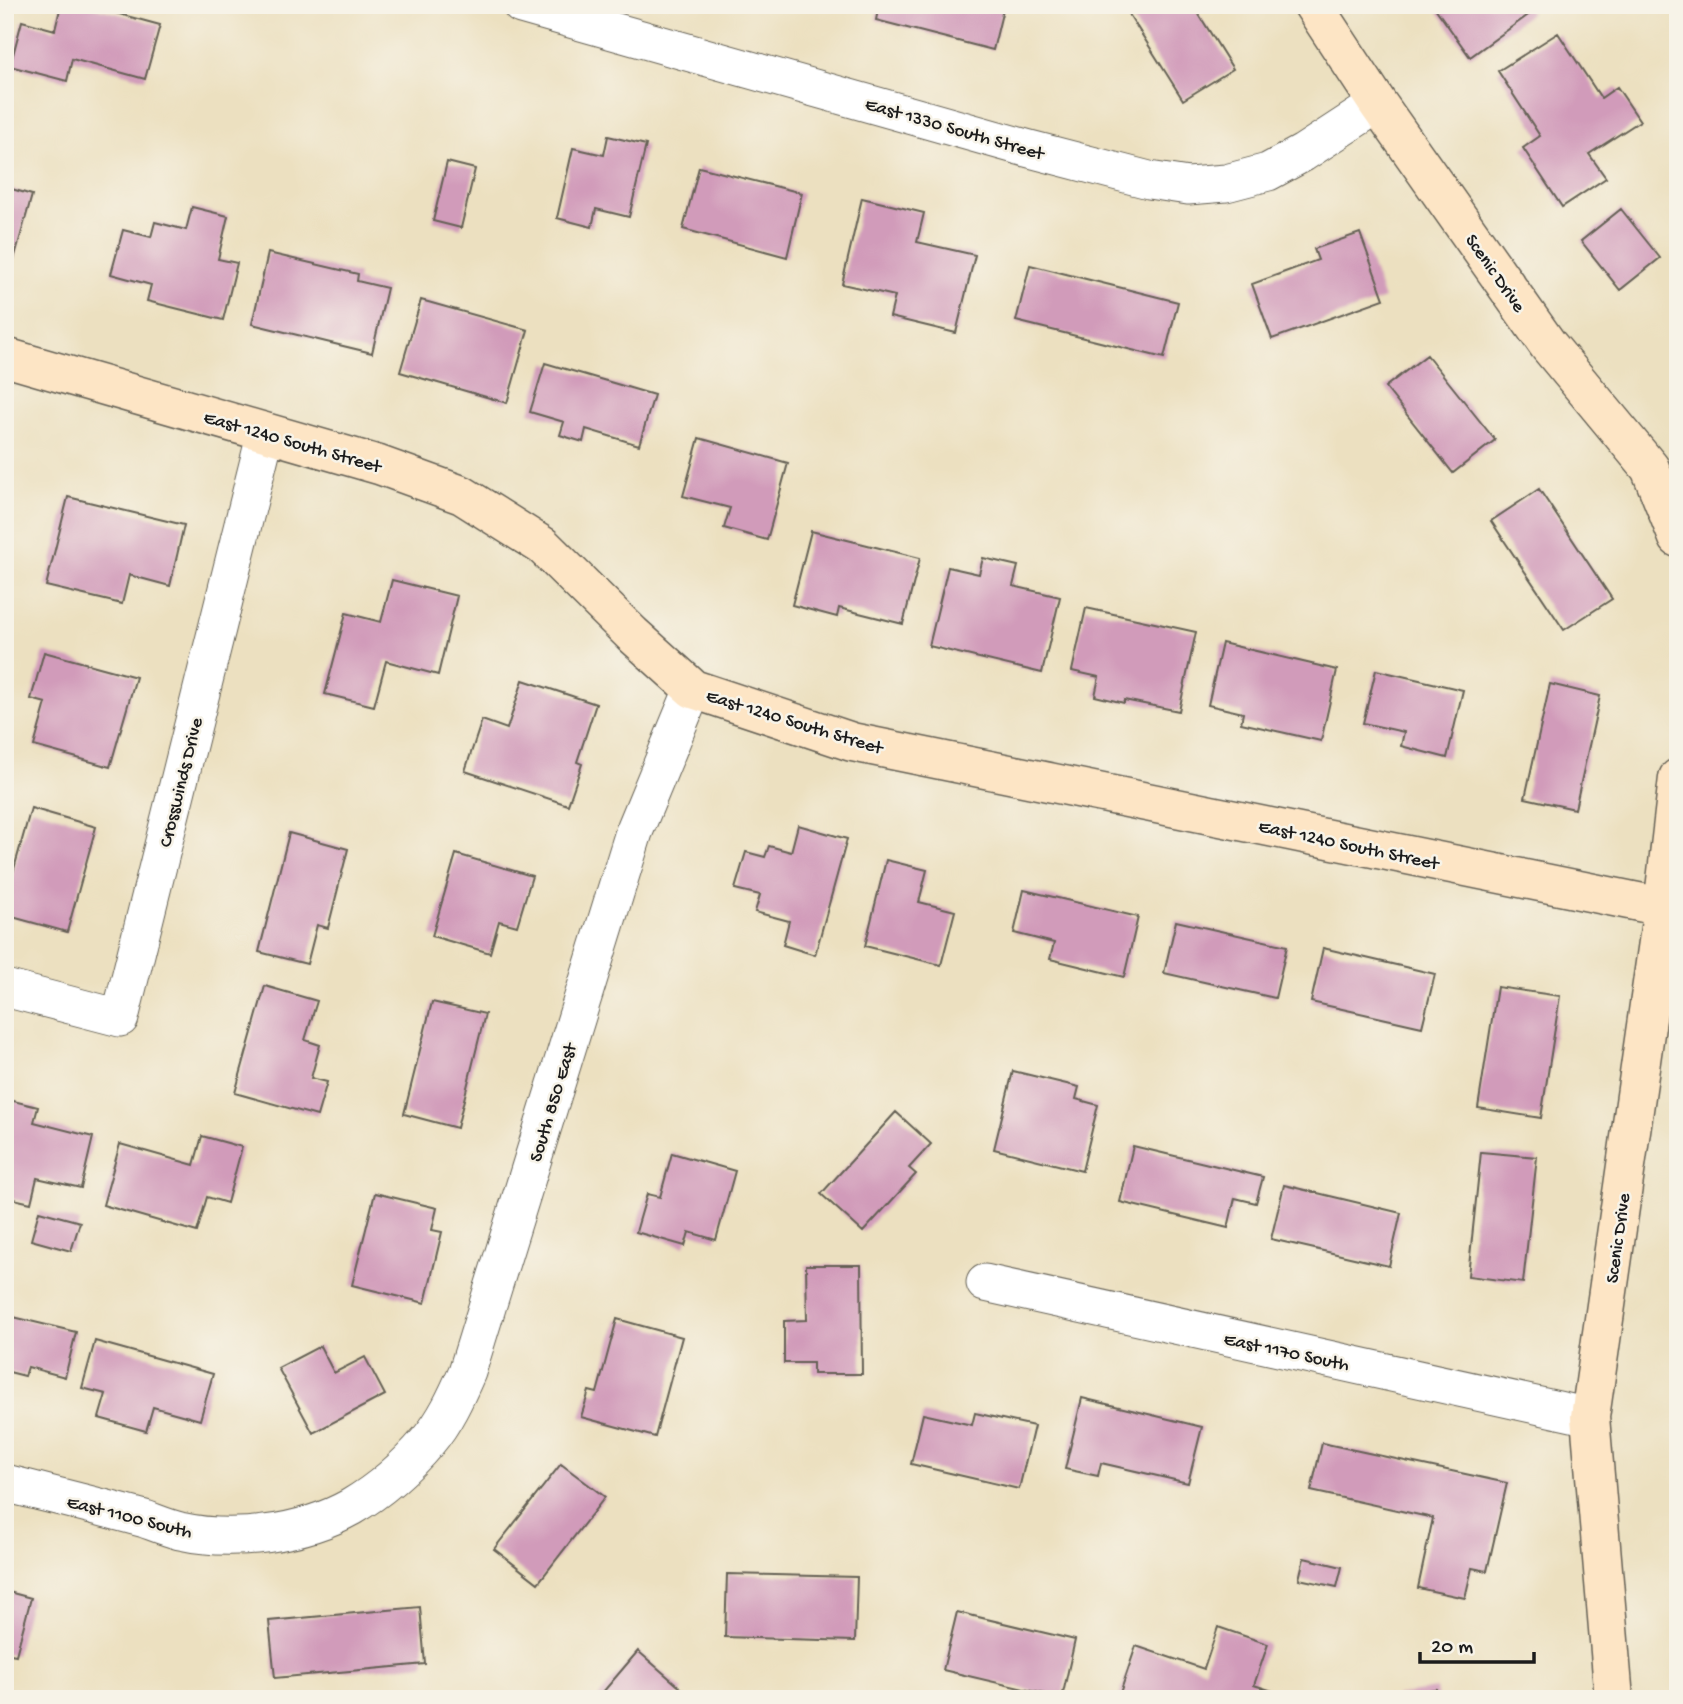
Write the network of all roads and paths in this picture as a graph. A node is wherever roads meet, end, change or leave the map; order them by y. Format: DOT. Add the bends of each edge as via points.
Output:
graph roads {
  1 [pos="521,5"];
  2 [pos="1313,5"];
  3 [pos="1378,104"];
  4 [pos="5,357"];
  5 [pos="266,432"];
  6 [pos="1678,538"];
  7 [pos="693,689"];
  8 [pos="1678,778"];
  9 [pos="1663,907"];
  10 [pos="5,988"];
  11 [pos="985,1283"];
  12 [pos="1590,1417"];
  13 [pos="5,1483"];
  14 [pos="374,1492"];
  15 [pos="1615,1699"];
  1 -- 3 [label="street, East 1330 South Street" via="1026,148 1188,186 1226,183 1268,172"];
  2 -- 3 [label="street, Scenic Drive"];
  3 -- 6 [label="street, Scenic Drive" via="1548,345 1650,468"];
  4 -- 5 [label="street, East 1240 South Street"];
  5 -- 7 [label="street, East 1240 South Street" via="462,495 543,546"];
  5 -- 10 [label="street, Crosswinds Drive" via="120,1018"];
  7 -- 9 [label="street, East 1240 South Street" via="852,742"];
  7 -- 14 [label="street, South 850 East" via="634,832 467,1372 449,1412 429,1440"];
  8 -- 9 [label="street, Scenic Drive"];
  9 -- 12 [label="street, Scenic Drive"];
  11 -- 12 [label="street, East 1170 South"];
  12 -- 15 [label="street, Scenic Drive"];
  13 -- 14 [label="street, East 1100 South" via="180,1531 214,1535 284,1530 349,1508"];
}
